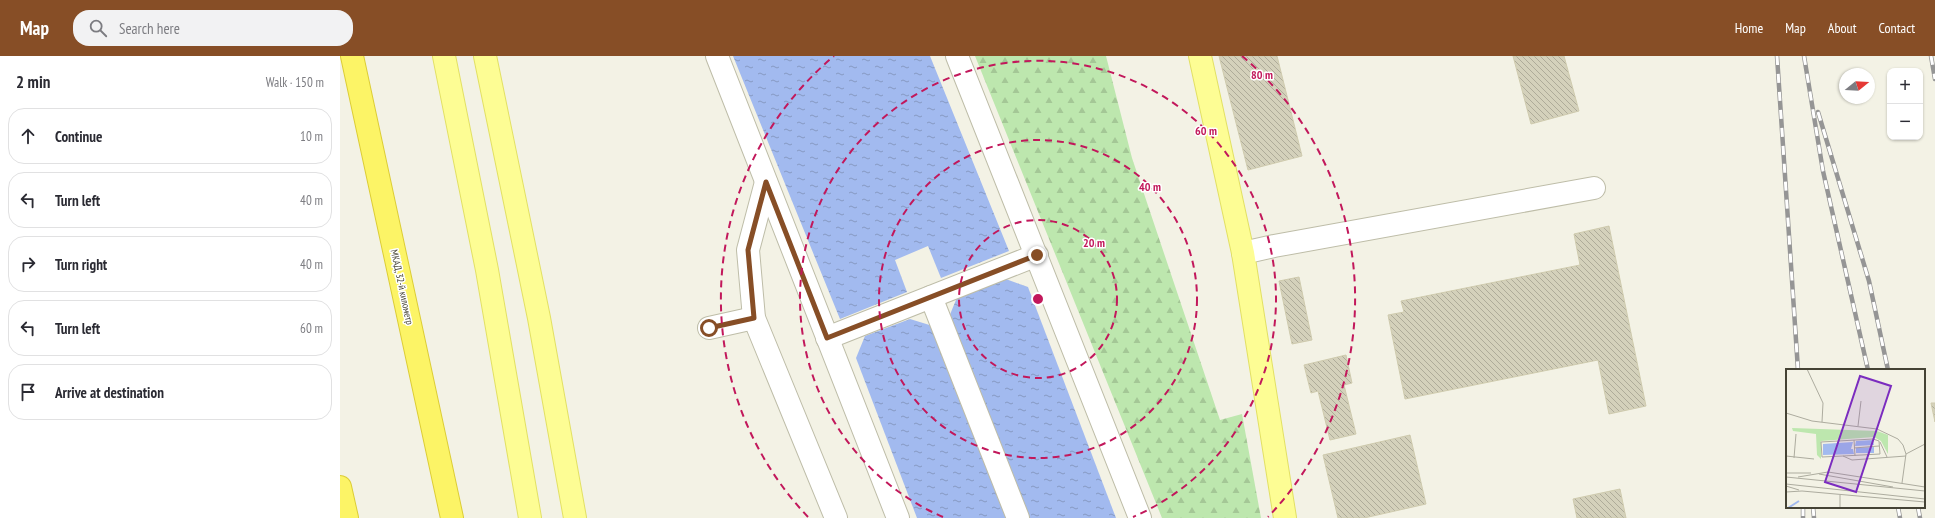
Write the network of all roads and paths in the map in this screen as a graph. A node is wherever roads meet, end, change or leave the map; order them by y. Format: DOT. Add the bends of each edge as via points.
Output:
graph roads {
  1 [pos="352,56"];
  2 [pos="444,56"];
  3 [pos="485,56"];
  4 [pos="717,56"];
  5 [pos="957,56"];
  6 [pos="1200,56"];
  7 [pos="766,182"];
  8 [pos="1594,188"];
  9 [pos="1243,253"];
  10 [pos="1037,255"];
  11 [pos="931,297"];
  12 [pos="754,318"];
  13 [pos="709,328"];
  14 [pos="827,338"];
  15 [pos="340,487"];
  16 [pos="347,518"];
  17 [pos="452,518"];
  18 [pos="530,518"];
  19 [pos="575,518"];
  20 [pos="836,518"];
  21 [pos="898,518"];
  22 [pos="1018,518"];
  23 [pos="1140,518"];
  24 [pos="1285,518"];
  1 -- 17 [label="highway, МКАД, 32-й километр"];
  2 -- 18 [label="main road" via="488,270"];
  3 -- 19 [label="main road" via="539,318"];
  4 -- 7 [label="lane"];
  5 -- 10 [label="lane"];
  6 -- 9 [label="main road"];
  7 -- 12 [label="lane" via="748,250"];
  7 -- 14 [label="lane"];
  8 -- 9 [label="lane"];
  9 -- 24 [label="main road"];
  10 -- 11 [label="lane"];
  10 -- 23 [label="lane"];
  11 -- 14 [label="lane"];
  11 -- 22 [label="lane"];
  12 -- 13 [label="lane"];
  12 -- 20 [label="lane"];
  14 -- 21 [label="lane"];
  15 -- 16 [label="highway"];
}
